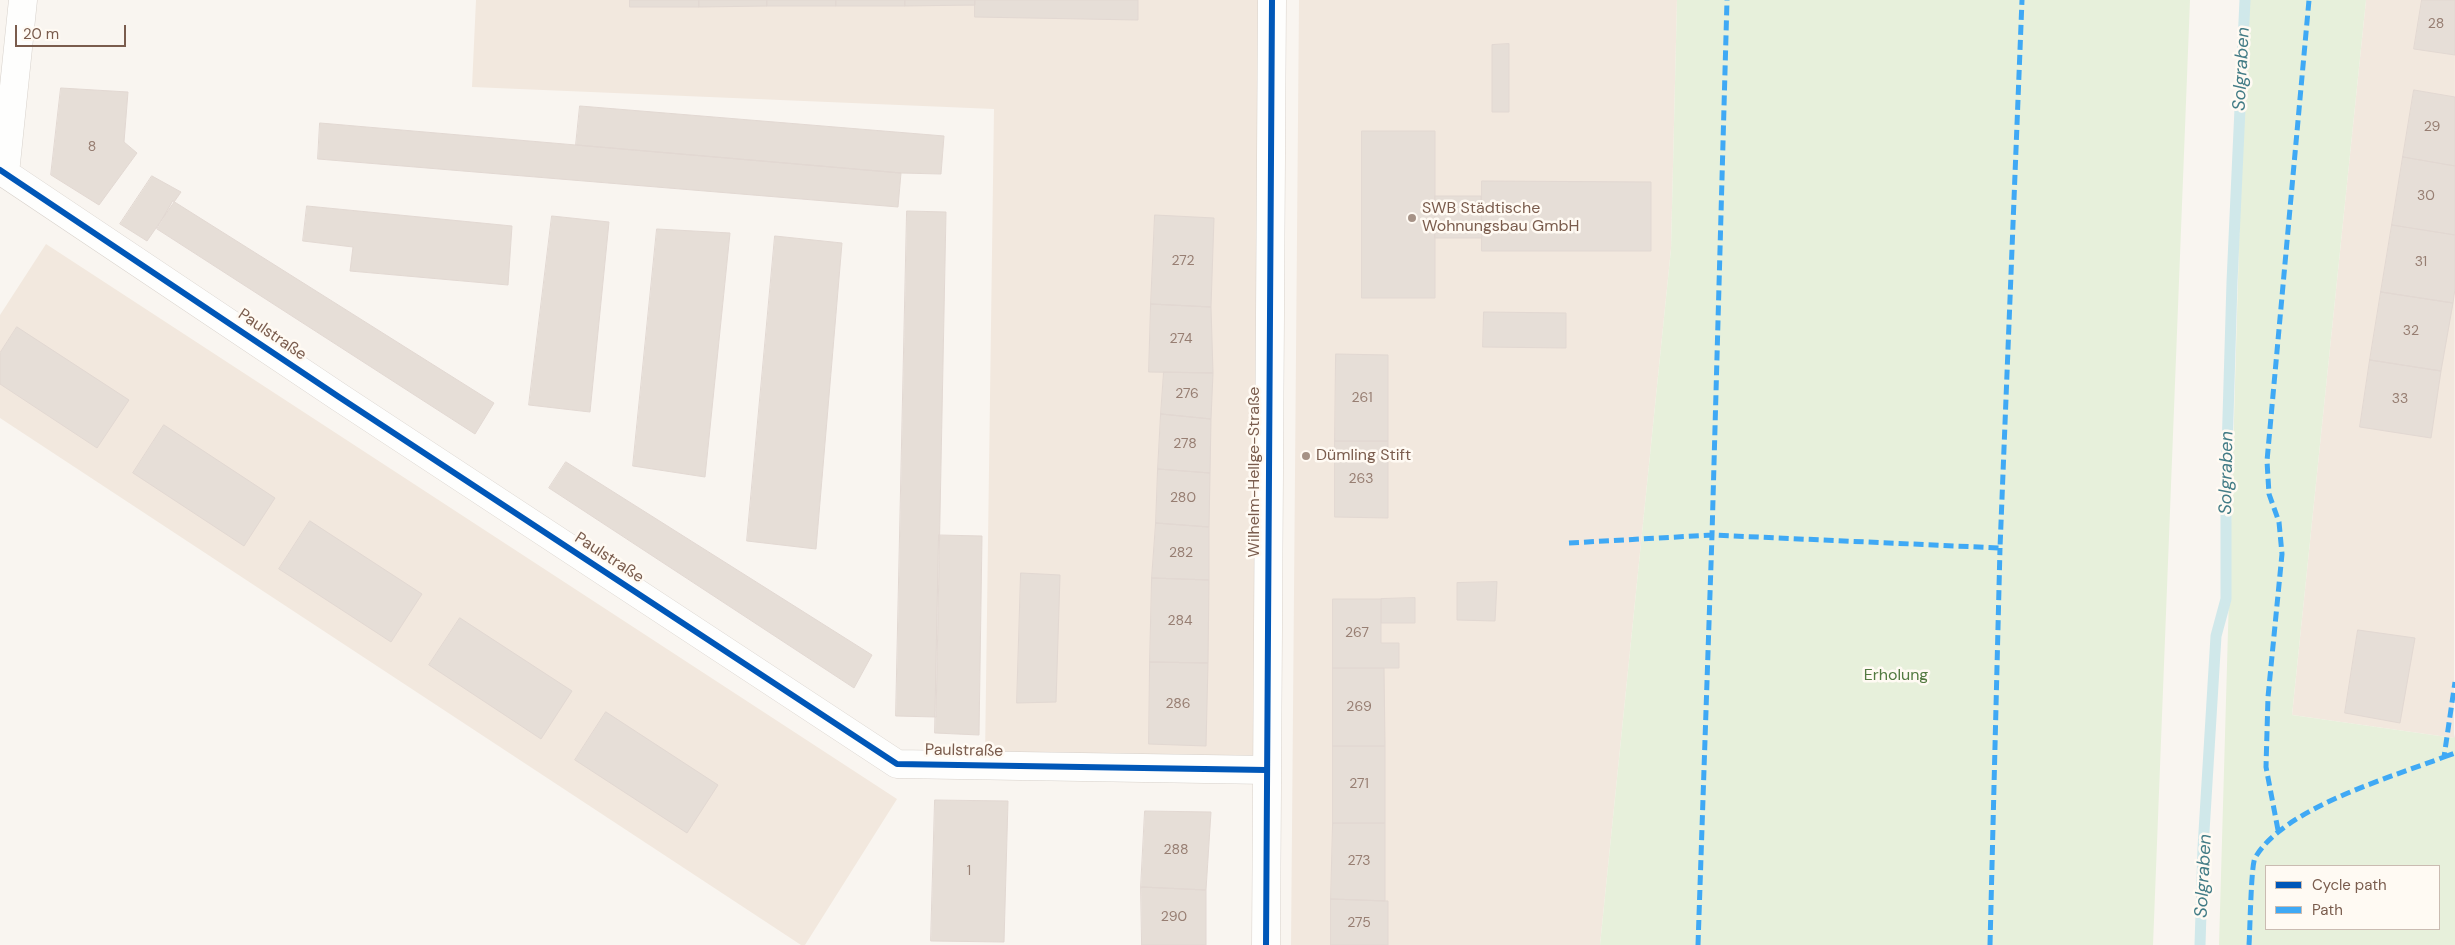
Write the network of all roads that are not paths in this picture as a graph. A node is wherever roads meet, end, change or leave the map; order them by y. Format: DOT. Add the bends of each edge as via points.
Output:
graph roads {
  1 [pos="23,0"];
  2 [pos="1272,0"];
  3 [pos="3,172"];
  4 [pos="1266,770"];
  5 [pos="1266,945"];
  1 -- 3 [label="street"];
  2 -- 4 [label="street, Wilhelm-Hellge-Straße"];
  3 -- 4 [label="street, Paulstraße" via="897,764"];
  4 -- 5 [label="street, Wilhelm-Hellge-Straße"];
}
